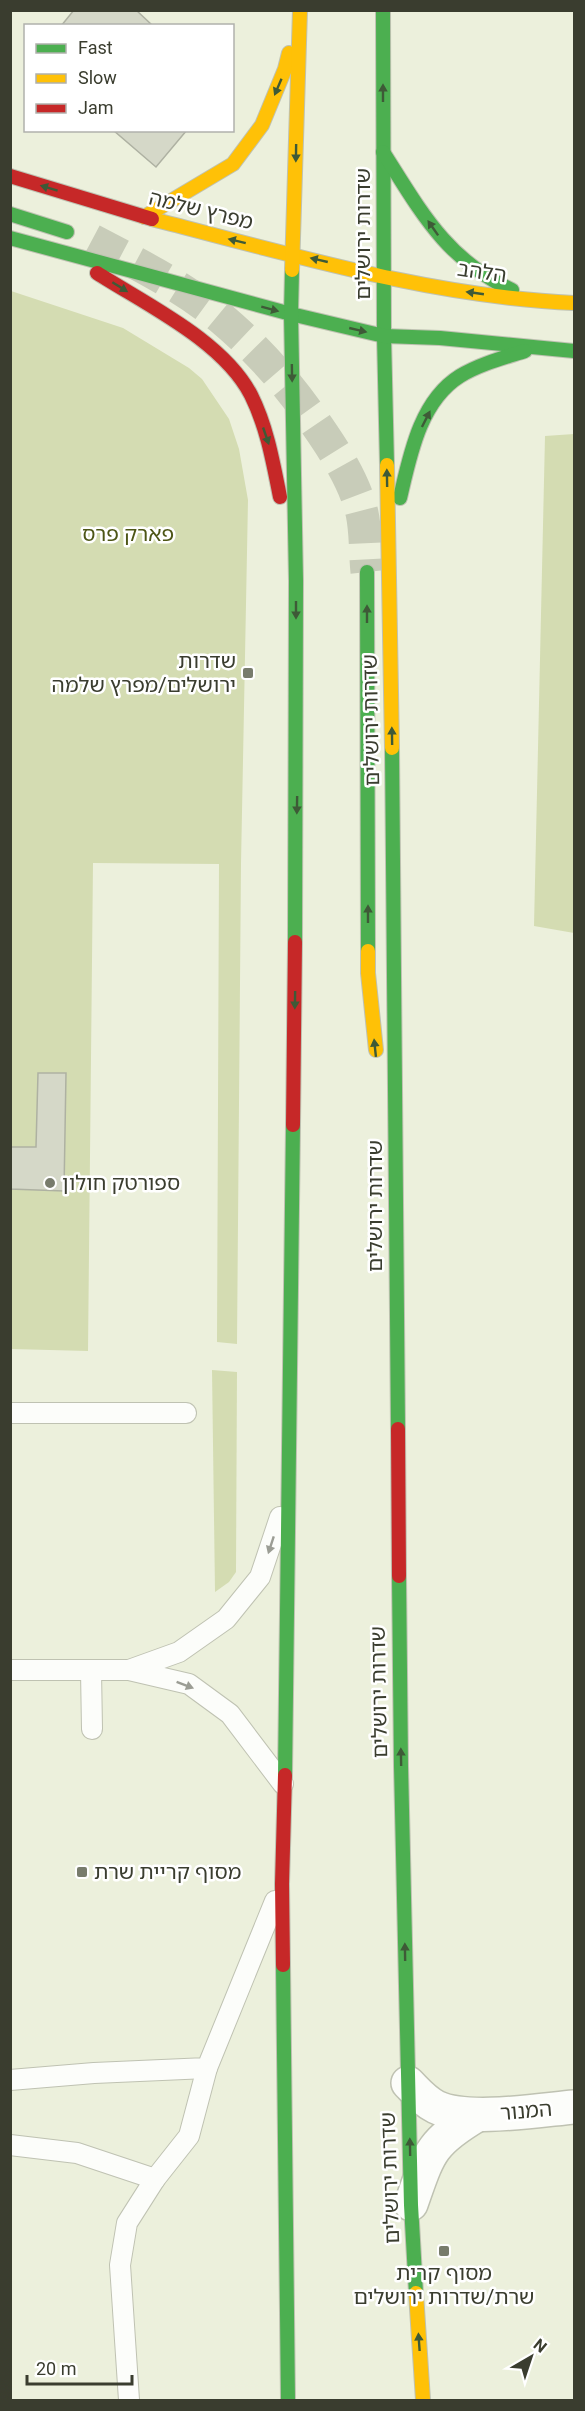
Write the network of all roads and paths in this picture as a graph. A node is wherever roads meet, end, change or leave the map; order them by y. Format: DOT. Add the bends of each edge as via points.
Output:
graph roads {
  1 [pos="298,10"];
  2 [pos="382,10"];
  3 [pos="383,152"];
  4 [pos="10,176"];
  5 [pos="10,214"];
  6 [pos="144,217"];
  7 [pos="81,237"];
  8 [pos="10,238"];
  9 [pos="294,255"];
  10 [pos="70,256"];
  11 [pos="385,274"];
  12 [pos="550,303"];
  13 [pos="574,303"];
  14 [pos="291,314"];
  15 [pos="384,336"];
  16 [pos="535,348"];
  17 [pos="574,351"];
  18 [pos="367,572"];
  19 [pos="296,581"];
  20 [pos="391,620"];
  21 [pos="377,1066"];
  22 [pos="381,1101"];
  23 [pos="396,1253"];
  24 [pos="10,1413"];
  25 [pos="186,1413"];
  26 [pos="290,1489"];
  27 [pos="10,1670"];
  28 [pos="129,1670"];
  29 [pos="91,1671"];
  30 [pos="92,1729"];
  31 [pos="285,1787"];
  32 [pos="282,1884"];
  33 [pos="207,2068"];
  34 [pos="10,2080"];
  35 [pos="408,2083"];
  36 [pos="574,2107"];
  37 [pos="477,2115"];
  38 [pos="10,2145"];
  39 [pos="155,2179"];
  40 [pos="411,2205"];
  41 [pos="287,2373"];
  42 [pos="129,2400"];
  43 [pos="274,2400"];
  44 [pos="288,2400"];
  45 [pos="423,2400"];
  1 -- 6 [label="main road, one-way" via="285,69 262,125 233,164"];
  1 -- 9 [label="main road, one-way"];
  3 -- 2 [label="main road, שדרות ירושלים, one-way"];
  3 -- 11 [label="main road, שדרות ירושלים"];
  12 -- 3 [label="main road, one-way" via="495,284 467,265 436,232"];
  6 -- 4 [label="main road, מפרץ שלמה, one-way"];
  5 -- 7 [label="main road"];
  9 -- 6 [label="main road, מפרץ שלמה, one-way"];
  8 -- 10 [label="main road"];
  11 -- 9 [label="main road, מפרץ שלמה, one-way"];
  9 -- 14 [label="main road"];
  10 -- 14 [label="main road, one-way"];
  10 -- 19 [label="main road, one-way" via="201,339 224,358 250,394 268,442"];
  12 -- 11 [label="main road, הלהב, one-way" via="441,288"];
  11 -- 15 [label="main road, שדרות ירושלים"];
  12 -- 13 [label="main road, הלהב"];
  14 -- 15 [label="main road, one-way"];
  14 -- 19 [label="main road, one-way"];
  15 -- 16 [label="main road"];
  20 -- 15 [label="main road, שדרות ירושלים, one-way"];
  16 -- 17 [label="main road"];
  20 -- 16 [label="main road, one-way" via="390,570 397,510 408,459 438,395 453,381 486,364"];
  21 -- 18 [label="main road, one-way" via="368,973"];
  19 -- 26 [label="main road, one-way"];
  23 -- 20 [label="main road, שדרות ירושלים, one-way"];
  22 -- 23 [label="main road"];
  35 -- 23 [label="main road, שדרות ירושלים, one-way"];
  24 -- 25 [label="lane"];
  26 -- 28 [label="lane, one-way" via="260,1577 226,1618 179,1652"];
  26 -- 31 [label="main road"];
  27 -- 29 [label="lane"];
  28 -- 29 [label="lane"];
  28 -- 31 [label="lane, one-way" via="189,1684 230,1714"];
  29 -- 30 [label="lane"];
  31 -- 32 [label="main road"];
  32 -- 33 [label="lane"];
  32 -- 41 [label="main road"];
  33 -- 34 [label="lane"];
  33 -- 39 [label="lane" via="189,2136"];
  35 -- 37 [label="street, המנור" via="421,2098 438,2108"];
  40 -- 35 [label="main road, שדרות ירושלים, one-way"];
  36 -- 37 [label="street, המנור"];
  37 -- 40 [label="street, המנור" via="450,2132 433,2149"];
  38 -- 39 [label="lane" via="77,2153"];
  39 -- 42 [label="lane" via="127,2223 120,2265"];
  45 -- 40 [label="main road, שדרות ירושלים, one-way"];
  41 -- 43 [label="main road"];
  41 -- 44 [label="main road"];
}
